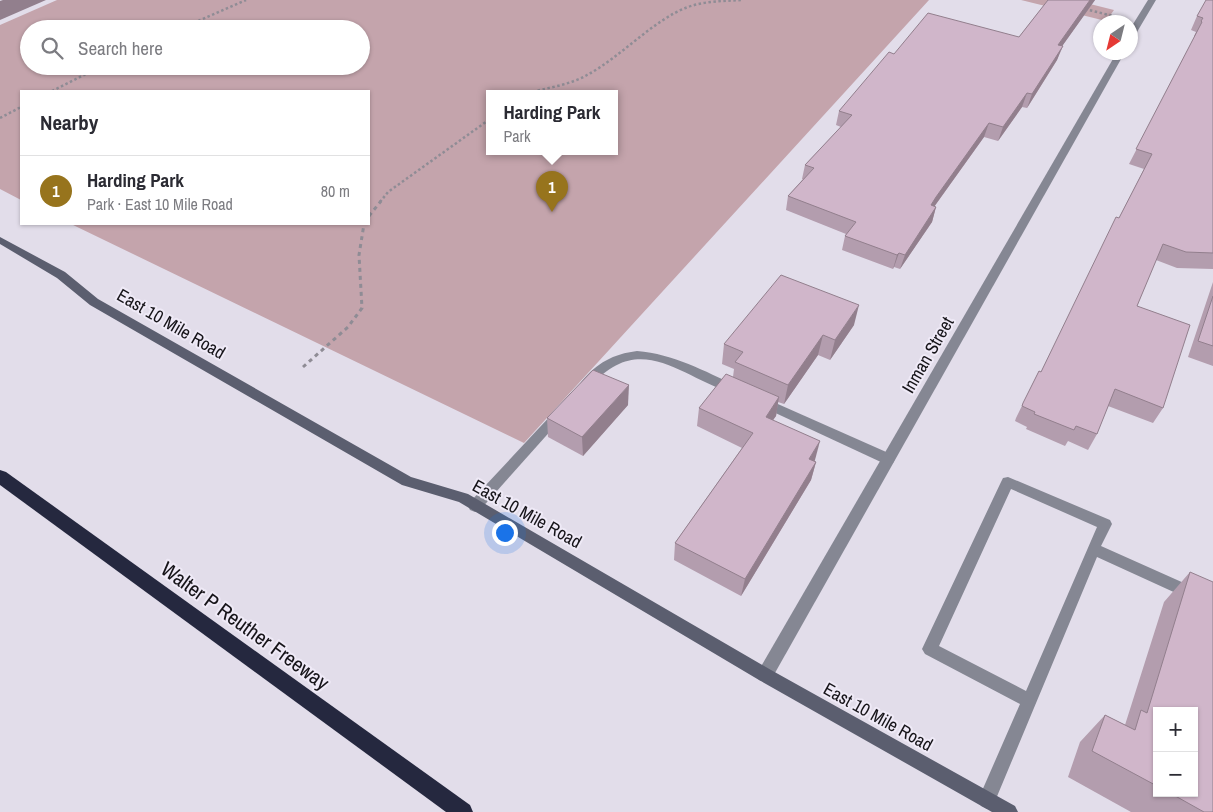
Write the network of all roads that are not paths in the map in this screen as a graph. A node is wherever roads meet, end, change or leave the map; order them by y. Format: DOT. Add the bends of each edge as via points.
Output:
graph roads {
  1 [pos="1152,0"];
  2 [pos="1138,24"];
  3 [pos="1117,60"];
  4 [pos="0,240"];
  5 [pos="888,459"];
  6 [pos="0,476"];
  7 [pos="476,506"];
  8 [pos="1093,549"];
  9 [pos="1213,603"];
  10 [pos="765,675"];
  11 [pos="1030,701"];
  12 [pos="987,800"];
  13 [pos="463,812"];
  14 [pos="1009,812"];
  1 -- 2 [label="street"];
  3 -- 5 [label="street, Inman Street"];
  4 -- 7 [label="main road, East 10 Mile Road" via="61,275 94,302 407,481 463,498"];
  5 -- 7 [label="street" via="666,359 640,355 622,357 596,372"];
  5 -- 10 [label="street, Inman Street"];
  6 -- 13 [label="highway, Walter P Reuther Freeway"];
  7 -- 10 [label="main road, East 10 Mile Road"];
  8 -- 9 [label="street"];
  8 -- 11 [label="street"];
  8 -- 11 [label="street" via="1105,524 1008,482 930,650"];
  10 -- 12 [label="main road, East 10 Mile Road"];
  11 -- 12 [label="street"];
  12 -- 14 [label="main road, East 10 Mile Road"];
}
